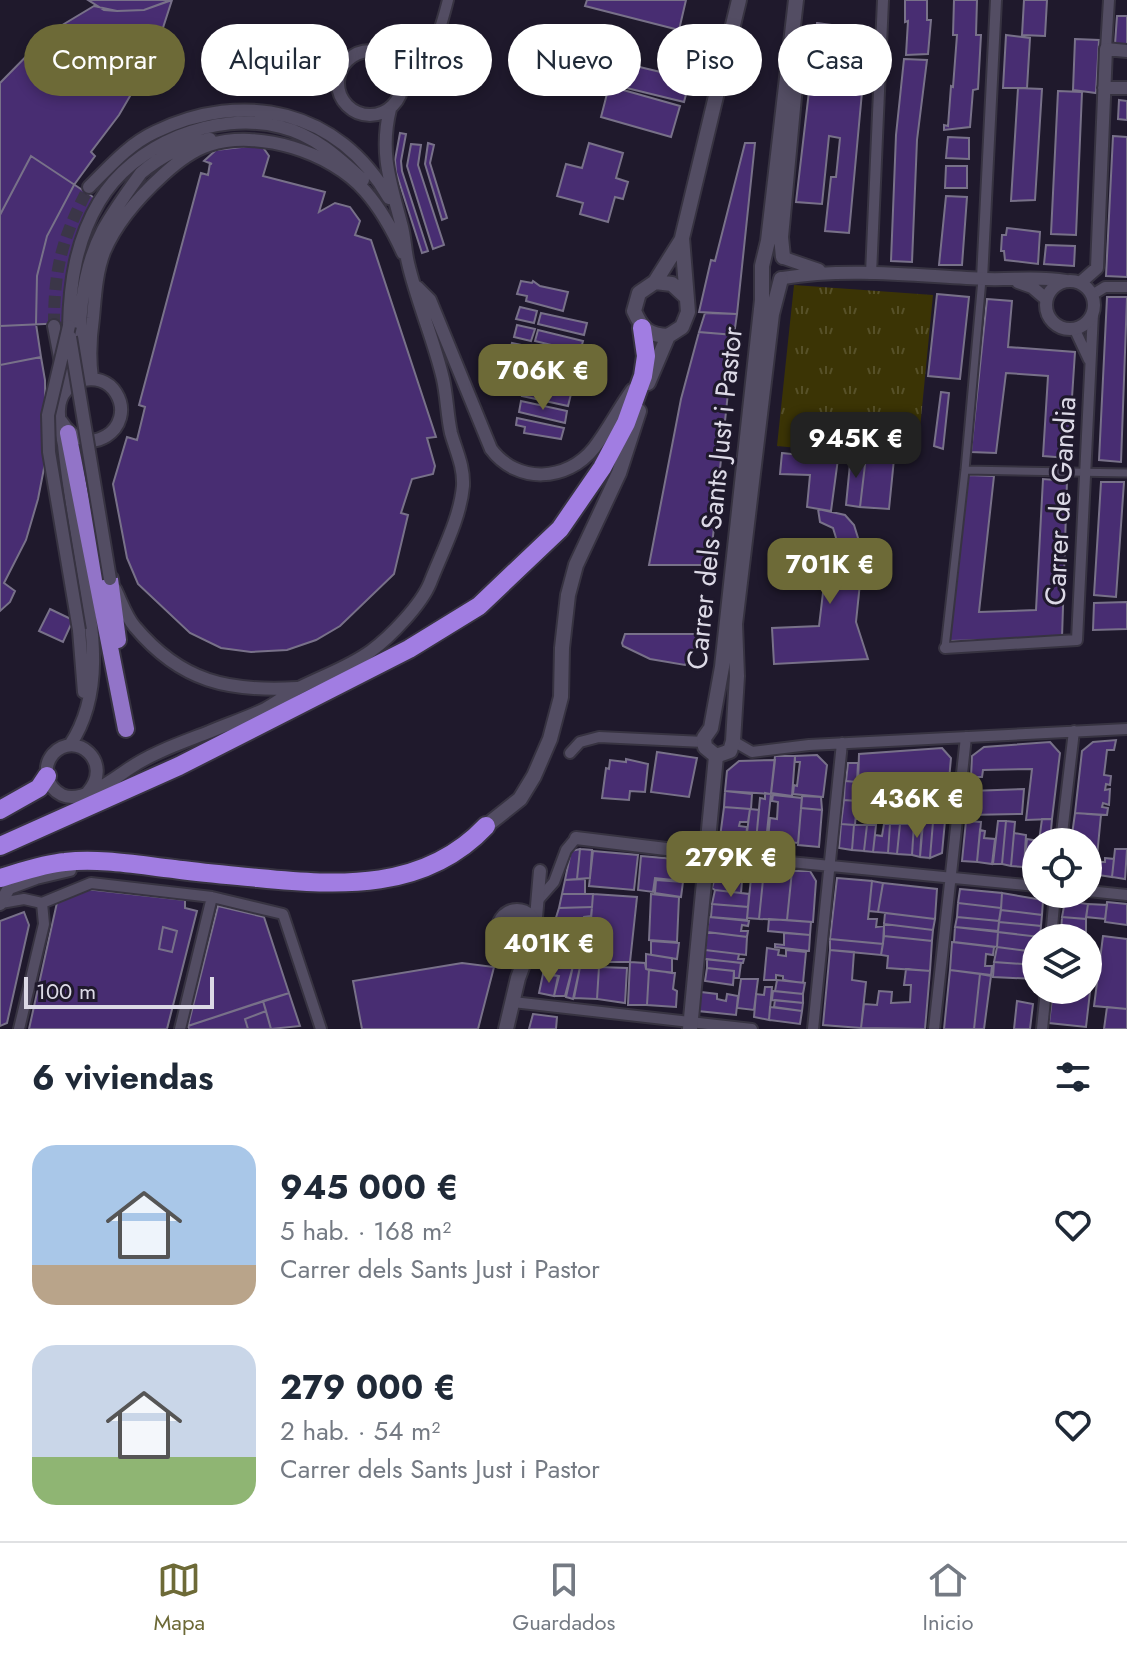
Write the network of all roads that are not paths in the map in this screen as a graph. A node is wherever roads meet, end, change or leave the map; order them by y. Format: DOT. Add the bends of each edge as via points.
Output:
graph roads {
  1 [pos="448,0"];
  2 [pos="739,0"];
  3 [pos="797,0"];
  4 [pos="883,0"];
  5 [pos="996,0"];
  6 [pos="1109,0"];
  7 [pos="440,24"];
  8 [pos="1106,49"];
  9 [pos="1127,51"];
  10 [pos="365,52"];
  11 [pos="1104,88"];
  12 [pos="1127,88"];
  13 [pos="400,96"];
  14 [pos="390,109"];
  15 [pos="89,187"];
  16 [pos="399,214"];
  17 [pos="385,217"];
  18 [pos="682,238"];
  19 [pos="784,258"];
  20 [pos="408,263"];
  21 [pos="763,266"];
  22 [pos="822,271"];
  23 [pos="871,274"];
  24 [pos="782,278"];
  25 [pos="982,279"];
  26 [pos="1011,280"];
  27 [pos="1066,281"];
  28 [pos="655,282"];
  29 [pos="1080,283"];
  30 [pos="414,285"];
  31 [pos="1127,287"];
  32 [pos="1092,295"];
  33 [pos="685,296"];
  34 [pos="1046,299"];
  35 [pos="1093,313"];
  36 [pos="54,326"];
  37 [pos="69,326"];
  38 [pos="642,328"];
  39 [pos="1075,330"];
  40 [pos="668,336"];
  41 [pos="1091,364"];
  42 [pos="643,376"];
  43 [pos="87,379"];
  44 [pos="66,389"];
  45 [pos="65,427"];
  46 [pos="965,470"];
  47 [pos="1085,470"];
  48 [pos="1127,473"];
  49 [pos="110,579"];
  50 [pos="945,648"];
  51 [pos="299,687"];
  52 [pos="83,715"];
  53 [pos="711,728"];
  54 [pos="1127,729"];
  55 [pos="1074,731"];
  56 [pos="966,737"];
  57 [pos="733,739"];
  58 [pos="704,742"];
  59 [pos="842,743"];
  60 [pos="70,745"];
  61 [pos="570,753"];
  62 [pos="716,756"];
  63 [pos="47,776"];
  64 [pos="88,792"];
  65 [pos="0,810"];
  66 [pos="486,826"];
  67 [pos="1063,828"];
  68 [pos="576,838"];
  69 [pos="0,846"];
  70 [pos="707,854"];
  71 [pos="124,862"];
  72 [pos="828,866"];
  73 [pos="540,871"];
  74 [pos="0,878"];
  75 [pos="951,878"];
  76 [pos="1022,885"];
  77 [pos="1102,892"];
  78 [pos="1127,895"];
  79 [pos="212,897"];
  80 [pos="539,899"];
  81 [pos="42,903"];
  82 [pos="1,904"];
  83 [pos="534,934"];
  84 [pos="508,945"];
  85 [pos="518,978"];
  86 [pos="513,1002"];
  87 [pos="1045,1004"];
  88 [pos="690,1026"];
  89 [pos="19,1029"];
  90 [pos="180,1029"];
  91 [pos="321,1029"];
  92 [pos="506,1029"];
  93 [pos="752,1029"];
  94 [pos="813,1029"];
  95 [pos="934,1029"];
  96 [pos="1042,1029"];
  1 -- 7 [label="street"];
  2 -- 18 [label="main road"];
  3 -- 19 [label="main road, Carrer dels Sants Just i Pastor" via="781,237"];
  3 -- 21 [label="main road, Carrer dels Sants Just i Pastor"];
  4 -- 23 [label="street"];
  5 -- 25 [label="street"];
  6 -- 8 [label="street"];
  8 -- 9 [label="street"];
  8 -- 11 [label="street"];
  10 -- 14 [label="street" via="343,63 338,92 359,112"];
  11 -- 12 [label="street"];
  11 -- 29 [label="street" via="1097,268"];
  13 -- 14 [label="street"];
  14 -- 16 [label="street" via="384,155"];
  15 -- 16 [label="street" via="153,132 200,114 263,110 340,141 375,174"];
  16 -- 20 [label="street"];
  17 -- 20 [label="street"];
  17 -- 37 [label="street" via="374,190 333,152 304,135 263,123 232,123 175,138 140,158 100,200 75,259"];
  17 -- 43 [label="street" via="364,189 290,145 265,140 208,145 152,185 105,251 96,285"];
  18 -- 28 [label="main road"];
  18 -- 33 [label="main road"];
  19 -- 21 [label="main road" via="771,255"];
  19 -- 22 [label="street"];
  19 -- 24 [label="main road" via="788,266"];
  20 -- 30 [label="street"];
  21 -- 24 [label="main road" via="768,279"];
  21 -- 53 [label="main road, Carrer dels Sants Just i Pastor" via="722,667"];
  22 -- 23 [label="street"];
  22 -- 24 [label="street"];
  23 -- 25 [label="street"];
  24 -- 57 [label="main road, Carrer dels Sants Just i Pastor" via="770,330 738,593"];
  25 -- 26 [label="street"];
  25 -- 46 [label="street"];
  26 -- 27 [label="street"];
  26 -- 34 [label="street"];
  27 -- 29 [label="street"];
  27 -- 34 [label="street" via="1053,287"];
  28 -- 33 [label="main road" via="672,284"];
  28 -- 38 [label="main road" via="639,293 634,311"];
  29 -- 32 [label="street"];
  30 -- 42 [label="street" via="430,300 491,449 515,471 537,475 574,465 593,450"];
  30 -- 51 [label="street" via="461,462 459,510 427,589 398,626 343,668"];
  31 -- 32 [label="street" via="1105,287"];
  32 -- 35 [label="street"];
  33 -- 40 [label="main road" via="688,312 682,327"];
  34 -- 39 [label="street" via="1048,315 1059,327"];
  35 -- 39 [label="street"];
  35 -- 41 [label="street, Carrer de Gandia"];
  36 -- 44 [label="street"];
  37 -- 49 [label="street, bridge"];
  37 -- 52 [label="street, bridge" via="48,415 49,452 79,630"];
  38 -- 40 [label="main road" via="654,336"];
  38 -- 42 [label="highway"];
  39 -- 41 [label="street, Carrer de Gandia"];
  40 -- 66 [label="main road" via="619,473 576,565 568,595 556,721 520,799"];
  41 -- 47 [label="street, Carrer de Gandia"];
  42 -- 69 [label="highway" via="626,423 580,504 479,606 409,649 205,753"];
  43 -- 44 [label="street"];
  43 -- 45 [label="street" via="106,382 116,391 121,418 113,432 99,440 83,441"];
  44 -- 45 [label="street" via="59,409"];
  45 -- 49 [label="highway" via="126,729"];
  45 -- 52 [label="street" via="68,487 93,635 93,672"];
  46 -- 47 [label="street"];
  46 -- 50 [label="street"];
  47 -- 48 [label="street"];
  47 -- 50 [label="street, Carrer de Gandia" via="1077,640"];
  49 -- 51 [label="street" via="134,626 195,676 223,686"];
  51 -- 64 [label="street" via="266,708 134,765"];
  52 -- 60 [label="street"];
  53 -- 57 [label="main road" via="724,727"];
  53 -- 58 [label="main road"];
  54 -- 55 [label="street"];
  55 -- 56 [label="street"];
  55 -- 67 [label="street"];
  56 -- 59 [label="street"];
  56 -- 75 [label="street"];
  57 -- 59 [label="street" via="752,752"];
  57 -- 62 [label="main road" via="730,751"];
  58 -- 61 [label="street" via="599,737 580,742"];
  58 -- 62 [label="main road"];
  59 -- 72 [label="street"];
  60 -- 63 [label="street" via="52,755"];
  60 -- 64 [label="street" via="95,759 97,777"];
  62 -- 70 [label="main road"];
  63 -- 64 [label="street" via="67,797"];
  63 -- 65 [label="highway" via="39,788"];
  66 -- 71 [label="highway" via="444,859 413,872 349,884"];
  68 -- 70 [label="street"];
  68 -- 80 [label="street" via="554,882"];
  70 -- 72 [label="street"];
  70 -- 88 [label="main road"];
  71 -- 74 [label="highway" via="66,861"];
  71 -- 82 [label="street" via="36,878 9,888"];
  72 -- 75 [label="street"];
  72 -- 94 [label="street"];
  73 -- 80 [label="street"];
  75 -- 76 [label="street"];
  75 -- 95 [label="street"];
  77 -- 78 [label="street"];
  79 -- 81 [label="street" via="91,883"];
  79 -- 90 [label="street"];
  79 -- 91 [label="street" via="283,914"];
  80 -- 83 [label="street"];
  81 -- 82 [label="street" via="24,899"];
  81 -- 89 [label="street" via="44,924"];
  83 -- 84 [label="main road" via="523,946"];
  83 -- 84 [label="main road" via="528,914 506,914 499,933"];
  83 -- 85 [label="main road"];
  84 -- 85 [label="main road"];
  85 -- 86 [label="main road"];
  86 -- 88 [label="street"];
  86 -- 92 [label="main road"];
  87 -- 96 [label="street"];
  88 -- 93 [label="street"];
}
